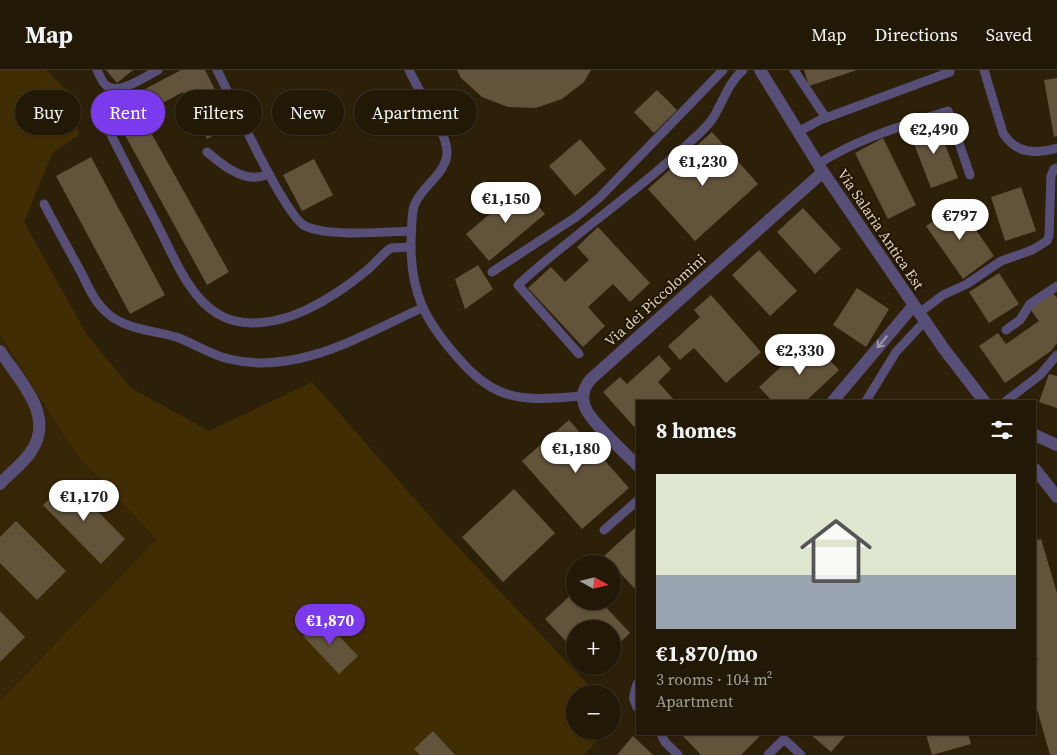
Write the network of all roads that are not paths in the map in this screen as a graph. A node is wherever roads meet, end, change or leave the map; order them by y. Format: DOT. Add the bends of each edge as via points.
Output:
graph roads {
  1 [pos="97,70"];
  2 [pos="158,70"];
  3 [pos="217,70"];
  4 [pos="409,70"];
  5 [pos="723,70"];
  6 [pos="743,70"];
  7 [pos="760,70"];
  8 [pos="794,70"];
  9 [pos="984,70"];
  10 [pos="950,72"];
  11 [pos="826,118"];
  12 [pos="798,132"];
  13 [pos="111,135"];
  14 [pos="1057,148"];
  15 [pos="206,152"];
  16 [pos="820,168"];
  17 [pos="1057,168"];
  18 [pos="269,174"];
  19 [pos="970,174"];
  20 [pos="44,204"];
  21 [pos="412,231"];
  22 [pos="411,246"];
  23 [pos="492,272"];
  24 [pos="1057,286"];
  25 [pos="422,308"];
  26 [pos="919,313"];
  27 [pos="1006,330"];
  28 [pos="0,351"];
  29 [pos="579,354"];
  30 [pos="1057,355"];
  31 [pos="583,396"];
  32 [pos="834,400"];
  33 [pos="867,400"];
  34 [pos="983,400"];
  35 [pos="1007,400"];
  36 [pos="1036,435"];
  37 [pos="1057,445"];
  38 [pos="636,464"];
  39 [pos="1036,470"];
  40 [pos="0,484"];
  41 [pos="1057,497"];
  42 [pos="636,502"];
  43 [pos="604,530"];
  44 [pos="662,735"];
  45 [pos="678,755"];
  46 [pos="768,755"];
  47 [pos="801,755"];
  1 -- 2 [label="lane" via="108,88 115,89"];
  3 -- 18 [label="lane"];
  4 -- 21 [label="lane" via="443,136 447,155 445,164 414,206"];
  5 -- 23 [label="lane" via="599,198 576,217"];
  6 -- 29 [label="lane" via="732,81 712,120 688,144 518,285"];
  7 -- 12 [label="street, Via Salaria Antica Est"];
  8 -- 11 [label="lane"];
  9 -- 14 [label="lane" via="1008,141 1018,149 1030,151"];
  10 -- 11 [label="lane"];
  11 -- 12 [label="lane"];
  12 -- 16 [label="street, Via Salaria Antica Est"];
  13 -- 22 [label="lane" via="188,281 204,304 237,322 257,323 305,310 344,288 391,248"];
  15 -- 18 [label="lane" via="226,167 247,176"];
  16 -- 19 [label="lane" via="839,151 866,138 948,111"];
  16 -- 26 [label="street, Via Salaria Antica Est"];
  16 -- 31 [label="street, Via dei Piccolomini" via="592,378"];
  17 -- 26 [label="lane" via="1051,176 1047,241 1001,261"];
  18 -- 21 [label="lane" via="294,217 306,226 342,232"];
  20 -- 25 [label="lane" via="94,297 106,312 122,322 179,338 229,359 281,363 318,355"];
  21 -- 22 [label="lane"];
  22 -- 25 [label="lane" via="415,283"];
  24 -- 27 [label="lane" via="1030,304 1020,320"];
  25 -- 31 [label="lane" via="444,343 471,372 494,389 525,398"];
  26 -- 32 [label="street, one-way"];
  26 -- 33 [label="lane"];
  26 -- 34 [label="street, Via Salaria Antica Est"];
  28 -- 40 [label="street" via="34,402 40,421 38,438 32,450"];
  30 -- 35 [label="lane" via="1040,375"];
  31 -- 38 [label="street" via="588,414"];
  36 -- 37 [label="street"];
  39 -- 41 [label="street"];
  42 -- 43 [label="lane"];
  44 -- 45 [label="lane"];
  46 -- 47 [label="lane" via="784,739"];
}
